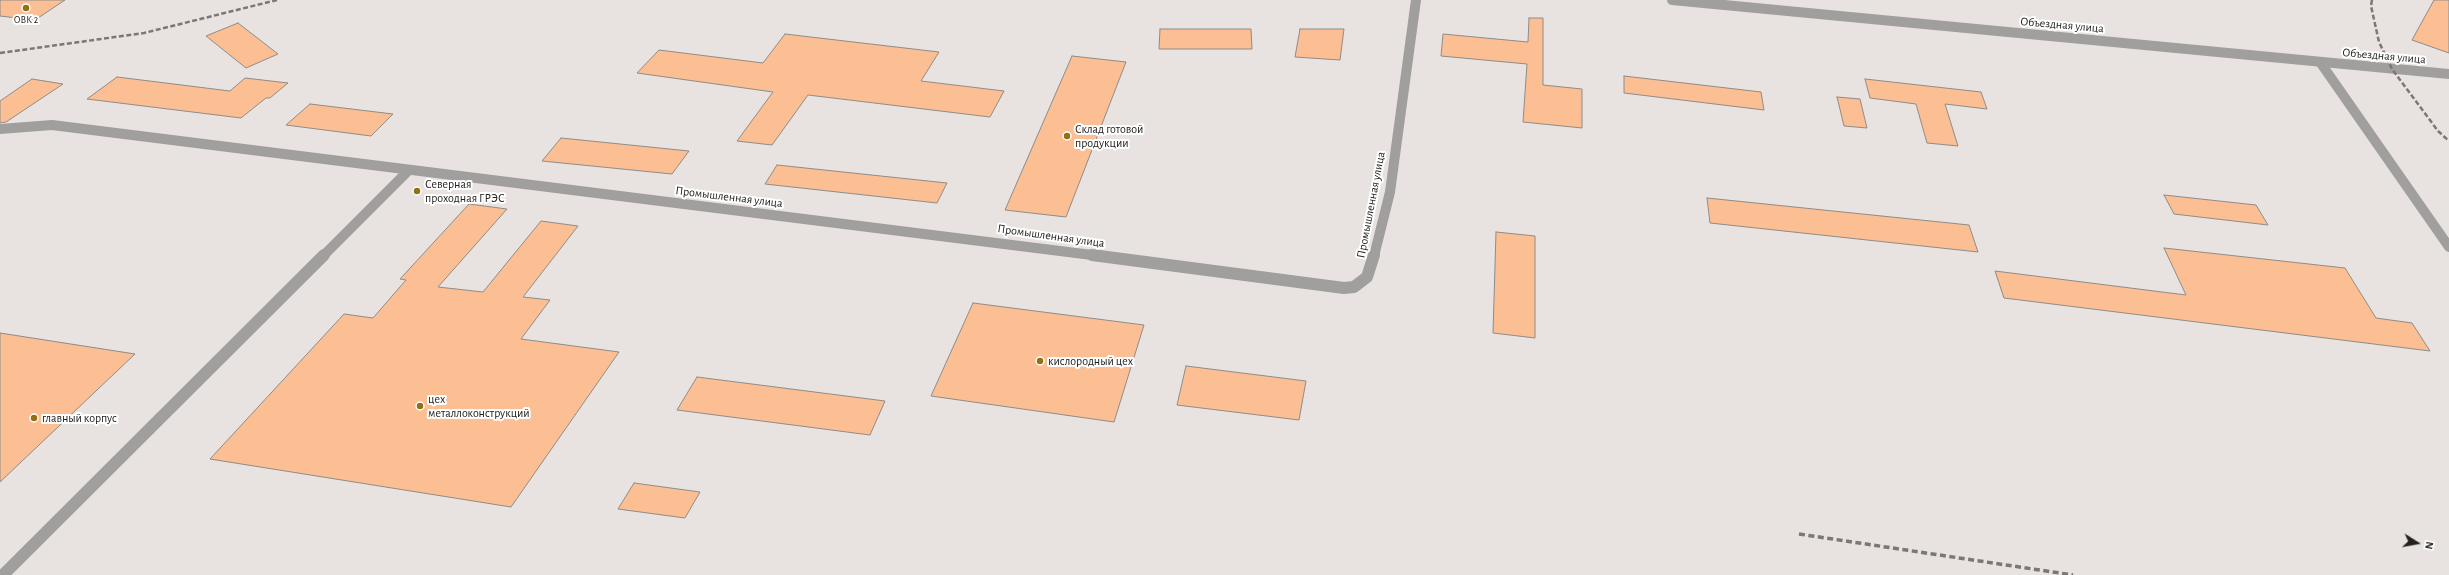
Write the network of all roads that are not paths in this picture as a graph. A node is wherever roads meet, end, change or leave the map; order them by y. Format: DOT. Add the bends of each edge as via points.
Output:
graph roads {
  1 [pos="1416,0"];
  2 [pos="1672,0"];
  3 [pos="2320,62"];
  4 [pos="2449,74"];
  5 [pos="0,128"];
  6 [pos="409,170"];
  7 [pos="2449,247"];
  8 [pos="3,575"];
  1 -- 6 [label="street, Промышленная улица" via="1390,192 1380,241 1367,277 1354,287 1334,288 930,233"];
  2 -- 3 [label="street, Объездная улица"];
  3 -- 4 [label="street, Объездная улица"];
  3 -- 7 [label="street"];
  5 -- 6 [label="street, Промышленная улица" via="52,124"];
  6 -- 8 [label="street"];
}
